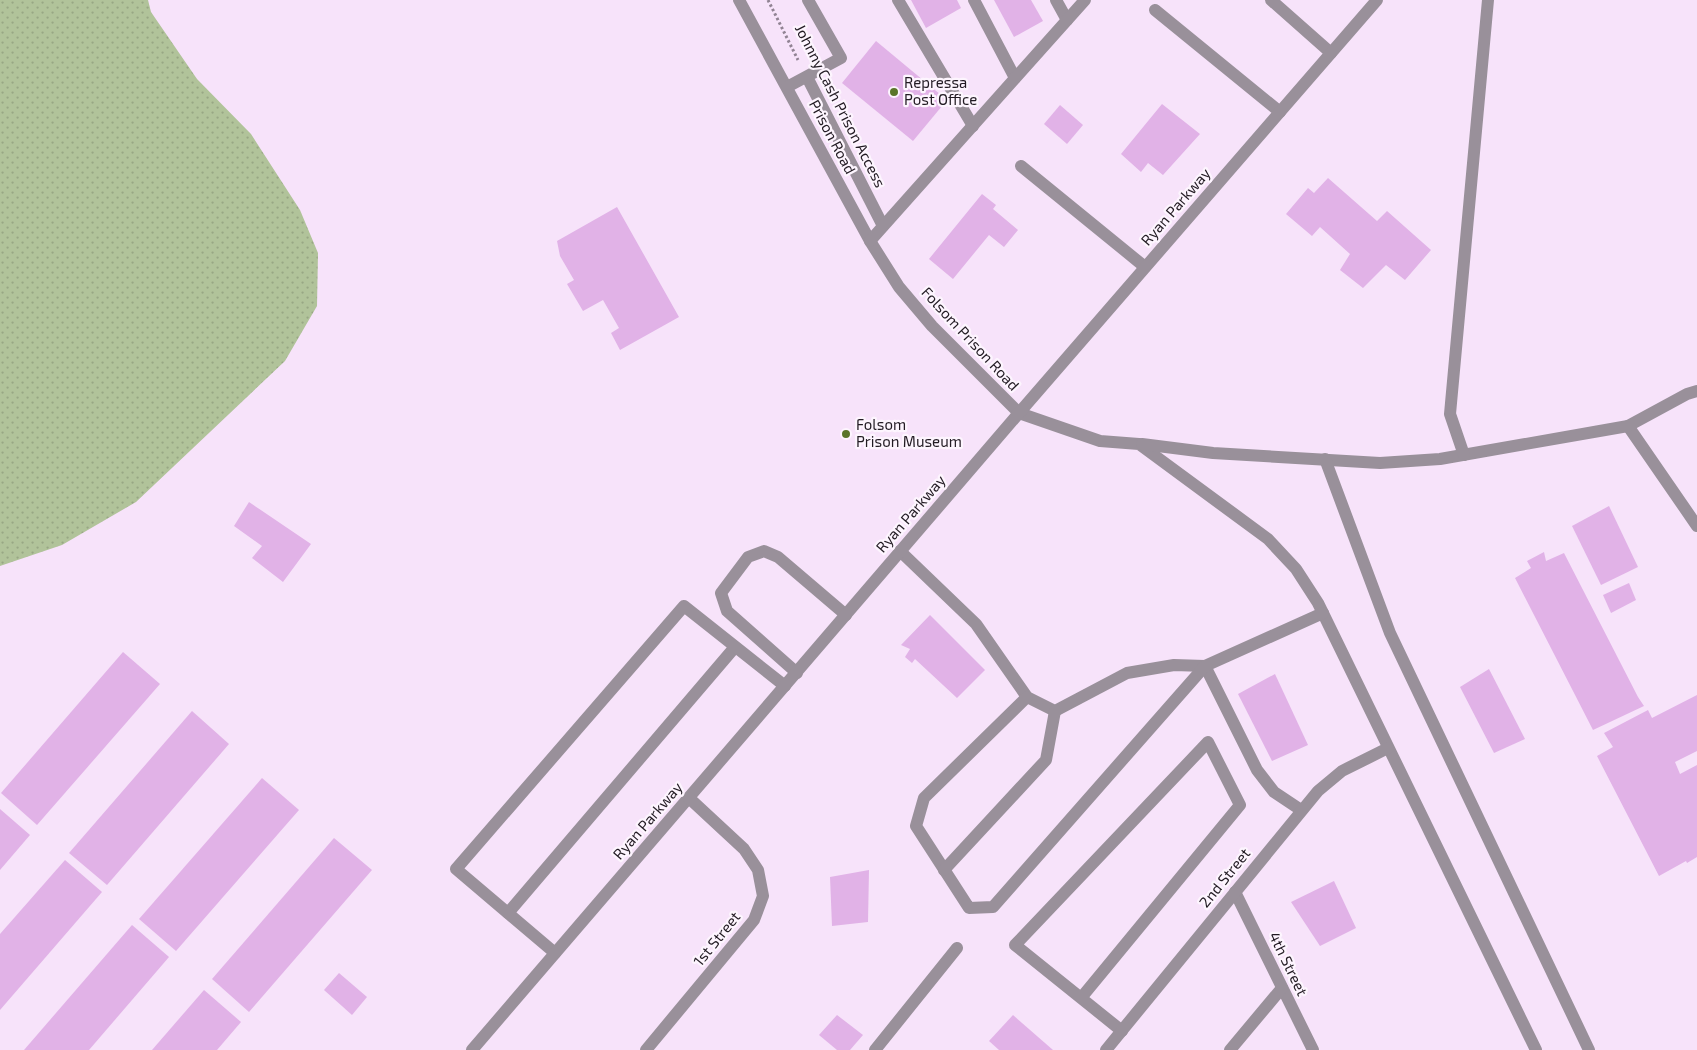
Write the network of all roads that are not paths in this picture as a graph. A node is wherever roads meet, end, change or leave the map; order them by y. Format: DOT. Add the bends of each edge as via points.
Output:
graph roads {
  1 [pos="740,0"];
  2 [pos="808,0"];
  3 [pos="898,0"];
  4 [pos="974,0"];
  5 [pos="1056,0"];
  6 [pos="1085,0"];
  7 [pos="1271,0"];
  8 [pos="1377,0"];
  9 [pos="1488,0"];
  10 [pos="1155,10"];
  11 [pos="1067,20"];
  12 [pos="1331,53"];
  13 [pos="807,76"];
  14 [pos="1016,78"];
  15 [pos="787,88"];
  16 [pos="1280,112"];
  17 [pos="973,126"];
  18 [pos="1021,166"];
  19 [pos="883,226"];
  20 [pos="870,241"];
  21 [pos="1145,267"];
  22 [pos="899,287"];
  23 [pos="1697,391"];
  24 [pos="1018,413"];
  25 [pos="1628,426"];
  26 [pos="1139,444"];
  27 [pos="1464,455"];
  28 [pos="1325,459"];
  29 [pos="1697,526"];
  30 [pos="900,552"];
  31 [pos="1323,613"];
  32 [pos="846,615"];
  33 [pos="735,647"];
  34 [pos="1205,666"];
  35 [pos="797,673"];
  36 [pos="785,686"];
  37 [pos="1027,697"];
  38 [pos="1055,711"];
  39 [pos="1388,748"];
  40 [pos="689,798"];
  41 [pos="1301,810"];
  42 [pos="944,870"];
  43 [pos="1235,892"];
  44 [pos="508,913"];
  45 [pos="958,948"];
  46 [pos="555,953"];
  47 [pos="1282,988"];
  48 [pos="1081,998"];
  49 [pos="1122,1031"];
  50 [pos="472,1050"];
  51 [pos="646,1050"];
  52 [pos="875,1050"];
  53 [pos="1106,1050"];
  54 [pos="1230,1050"];
  55 [pos="1313,1050"];
  56 [pos="1536,1050"];
  57 [pos="1589,1050"];
  1 -- 15 [label="street, Prison Road"];
  2 -- 13 [label="street" via="841,58"];
  3 -- 17 [label="street"];
  4 -- 14 [label="street"];
  5 -- 11 [label="street"];
  6 -- 11 [label="street"];
  7 -- 12 [label="street"];
  8 -- 12 [label="street, Ryan Parkway"];
  9 -- 27 [label="street" via="1450,409"];
  10 -- 16 [label="street"];
  11 -- 14 [label="street"];
  12 -- 16 [label="street, Ryan Parkway"];
  13 -- 15 [label="street"];
  13 -- 19 [label="street, Johnny Cash Prison Access"];
  14 -- 17 [label="street"];
  15 -- 20 [label="street, Prison Road"];
  16 -- 21 [label="street, Ryan Parkway"];
  17 -- 19 [label="street"];
  18 -- 21 [label="street"];
  19 -- 20 [label="street"];
  20 -- 22 [label="street, Prison Road"];
  21 -- 24 [label="street, Ryan Parkway"];
  22 -- 24 [label="street, Folsom Prison Road" via="932,326"];
  23 -- 25 [label="street"];
  24 -- 26 [label="street" via="1100,441"];
  24 -- 30 [label="street, Ryan Parkway"];
  25 -- 27 [label="street"];
  25 -- 29 [label="street"];
  26 -- 28 [label="street" via="1213,454"];
  26 -- 31 [label="street" via="1268,539 1296,569"];
  27 -- 28 [label="street" via="1440,460 1380,462"];
  28 -- 57 [label="street" via="1390,633"];
  30 -- 32 [label="street, Ryan Parkway"];
  30 -- 37 [label="street" via="976,624"];
  31 -- 34 [label="street"];
  31 -- 39 [label="street"];
  32 -- 35 [label="street, Ryan Parkway"];
  32 -- 35 [label="street" via="778,557 764,551 748,558 721,593 727,611"];
  33 -- 36 [label="street"];
  33 -- 44 [label="street"];
  33 -- 44 [label="street" via="684,606 456,869"];
  34 -- 38 [label="street" via="1174,665 1127,673"];
  34 -- 41 [label="street" via="1257,770 1274,792"];
  34 -- 42 [label="street" via="993,908 968,908"];
  35 -- 36 [label="street, Ryan Parkway"];
  36 -- 40 [label="street, Ryan Parkway"];
  37 -- 38 [label="street"];
  37 -- 42 [label="street" via="924,798 916,826"];
  38 -- 42 [label="street" via="1046,760"];
  39 -- 41 [label="street, 2nd Street" via="1342,771 1318,790"];
  39 -- 56 [label="street"];
  40 -- 46 [label="street, Ryan Parkway"];
  40 -- 51 [label="street, 1st Street" via="744,849 758,870 763,896 754,920"];
  41 -- 43 [label="street, 2nd Street"];
  43 -- 47 [label="street, 4th Street"];
  43 -- 49 [label="street, 2nd Street"];
  44 -- 46 [label="street"];
  45 -- 52 [label="street"];
  46 -- 50 [label="street, Ryan Parkway"];
  47 -- 54 [label="street"];
  47 -- 55 [label="street, 4th Street"];
  48 -- 48 [label="street" via="1016,946 1208,742 1240,805"];
  48 -- 49 [label="street"];
  49 -- 53 [label="street, 2nd Street"];
}
